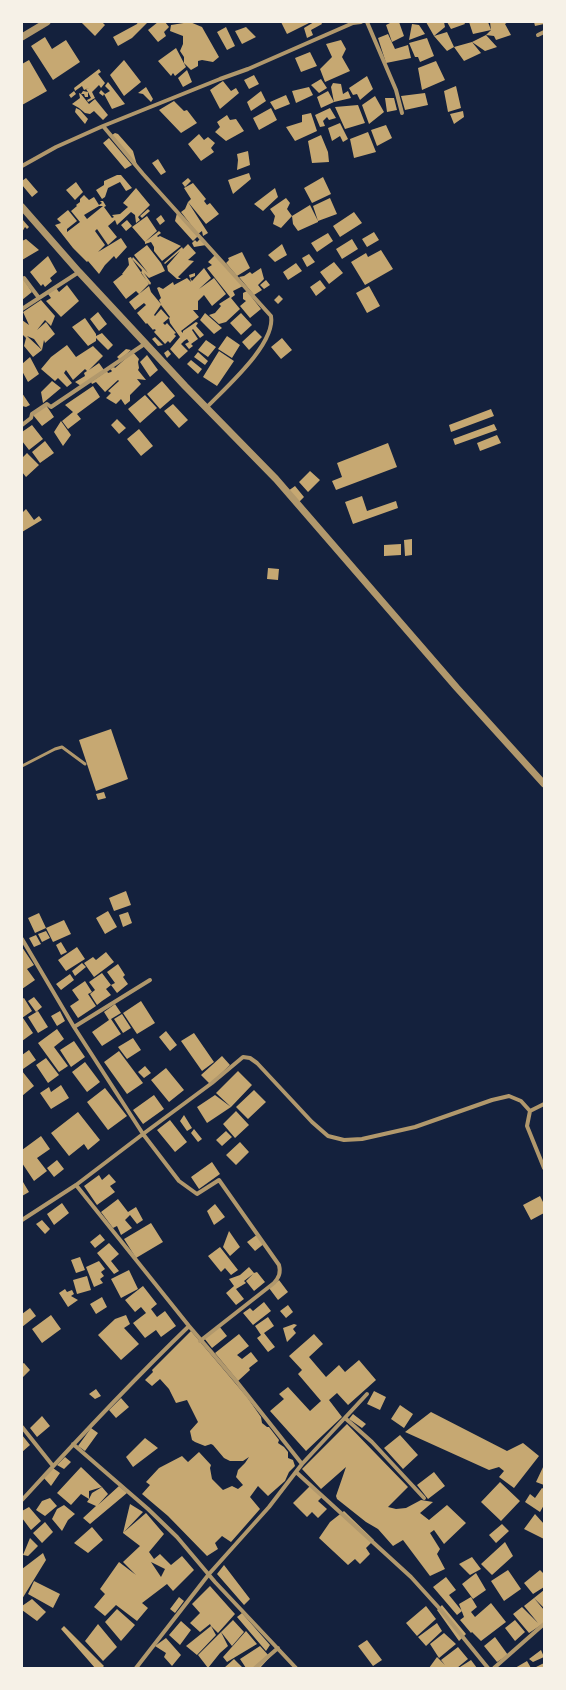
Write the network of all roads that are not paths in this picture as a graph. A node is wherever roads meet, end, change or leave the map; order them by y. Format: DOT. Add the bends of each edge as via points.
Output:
graph roads {
  1 [pos="47,22"];
  2 [pos="353,22"];
  3 [pos="361,22"];
  4 [pos="367,22"];
  5 [pos="544,32"];
  6 [pos="538,35"];
  7 [pos="22,37"];
  8 [pos="402,113"];
  9 [pos="103,126"];
  10 [pos="22,166"];
  11 [pos="22,207"];
  12 [pos="80,272"];
  13 [pos="24,278"];
  14 [pos="39,298"];
  15 [pos="22,309"];
  16 [pos="146,342"];
  17 [pos="206,408"];
  18 [pos="22,424"];
  19 [pos="85,764"];
  20 [pos="22,766"];
  21 [pos="544,784"];
  22 [pos="22,939"];
  23 [pos="150,980"];
  24 [pos="74,1027"];
  25 [pos="544,1104"];
  26 [pos="530,1111"];
  27 [pos="142,1134"];
  28 [pos="544,1168"];
  29 [pos="76,1185"];
  30 [pos="22,1220"];
  31 [pos="189,1326"];
  32 [pos="200,1340"];
  33 [pos="367,1394"];
  34 [pos="345,1418"];
  35 [pos="22,1427"];
  36 [pos="73,1444"];
  37 [pos="302,1464"];
  38 [pos="53,1466"];
  39 [pos="296,1472"];
  40 [pos="424,1498"];
  41 [pos="22,1500"];
  42 [pos="209,1574"];
  43 [pos="544,1624"];
  44 [pos="278,1648"];
  45 [pos="136,1668"];
  46 [pos="255,1668"];
  47 [pos="296,1668"];
  48 [pos="488,1668"];
  49 [pos="494,1668"];
  1 -- 7 [label="street"];
  2 -- 3 [label="street"];
  2 -- 9 [label="street" via="248,70"];
  4 -- 8 [label="street" via="396,90"];
  5 -- 6 [label="street"];
  9 -- 10 [label="street"];
  9 -- 17 [label="street" via="271,316 271,327 258,353"];
  11 -- 12 [label="street"];
  12 -- 14 [label="street"];
  12 -- 16 [label="street"];
  13 -- 14 [label="street"];
  14 -- 15 [label="street"];
  16 -- 17 [label="street"];
  16 -- 18 [label="street" via="51,407 47,404"];
  17 -- 21 [label="street" via="276,479"];
  19 -- 20 [label="lane" via="62,748"];
  22 -- 24 [label="street"];
  23 -- 24 [label="street"];
  24 -- 27 [label="street"];
  25 -- 26 [label="street"];
  26 -- 27 [label="street" via="521,1101 509,1096 415,1127 362,1139 344,1140 328,1136 257,1063 243,1057"];
  26 -- 28 [label="street" via="527,1126"];
  27 -- 29 [label="street"];
  27 -- 32 [label="street" via="179,1181 197,1194 219,1180 279,1265 279,1278 274,1283"];
  29 -- 30 [label="street"];
  29 -- 31 [label="street"];
  31 -- 32 [label="street"];
  31 -- 36 [label="street"];
  32 -- 37 [label="street"];
  33 -- 34 [label="street"];
  34 -- 37 [label="street"];
  34 -- 40 [label="street" via="372,1442"];
  35 -- 38 [label="street"];
  36 -- 38 [label="street"];
  36 -- 42 [label="street" via="172,1532"];
  37 -- 39 [label="street"];
  38 -- 41 [label="street"];
  39 -- 42 [label="street" via="269,1507"];
  39 -- 48 [label="street" via="411,1576"];
  42 -- 44 [label="street"];
  42 -- 45 [label="street"];
  43 -- 49 [label="street"];
  44 -- 46 [label="street"];
  44 -- 47 [label="street"];
}
